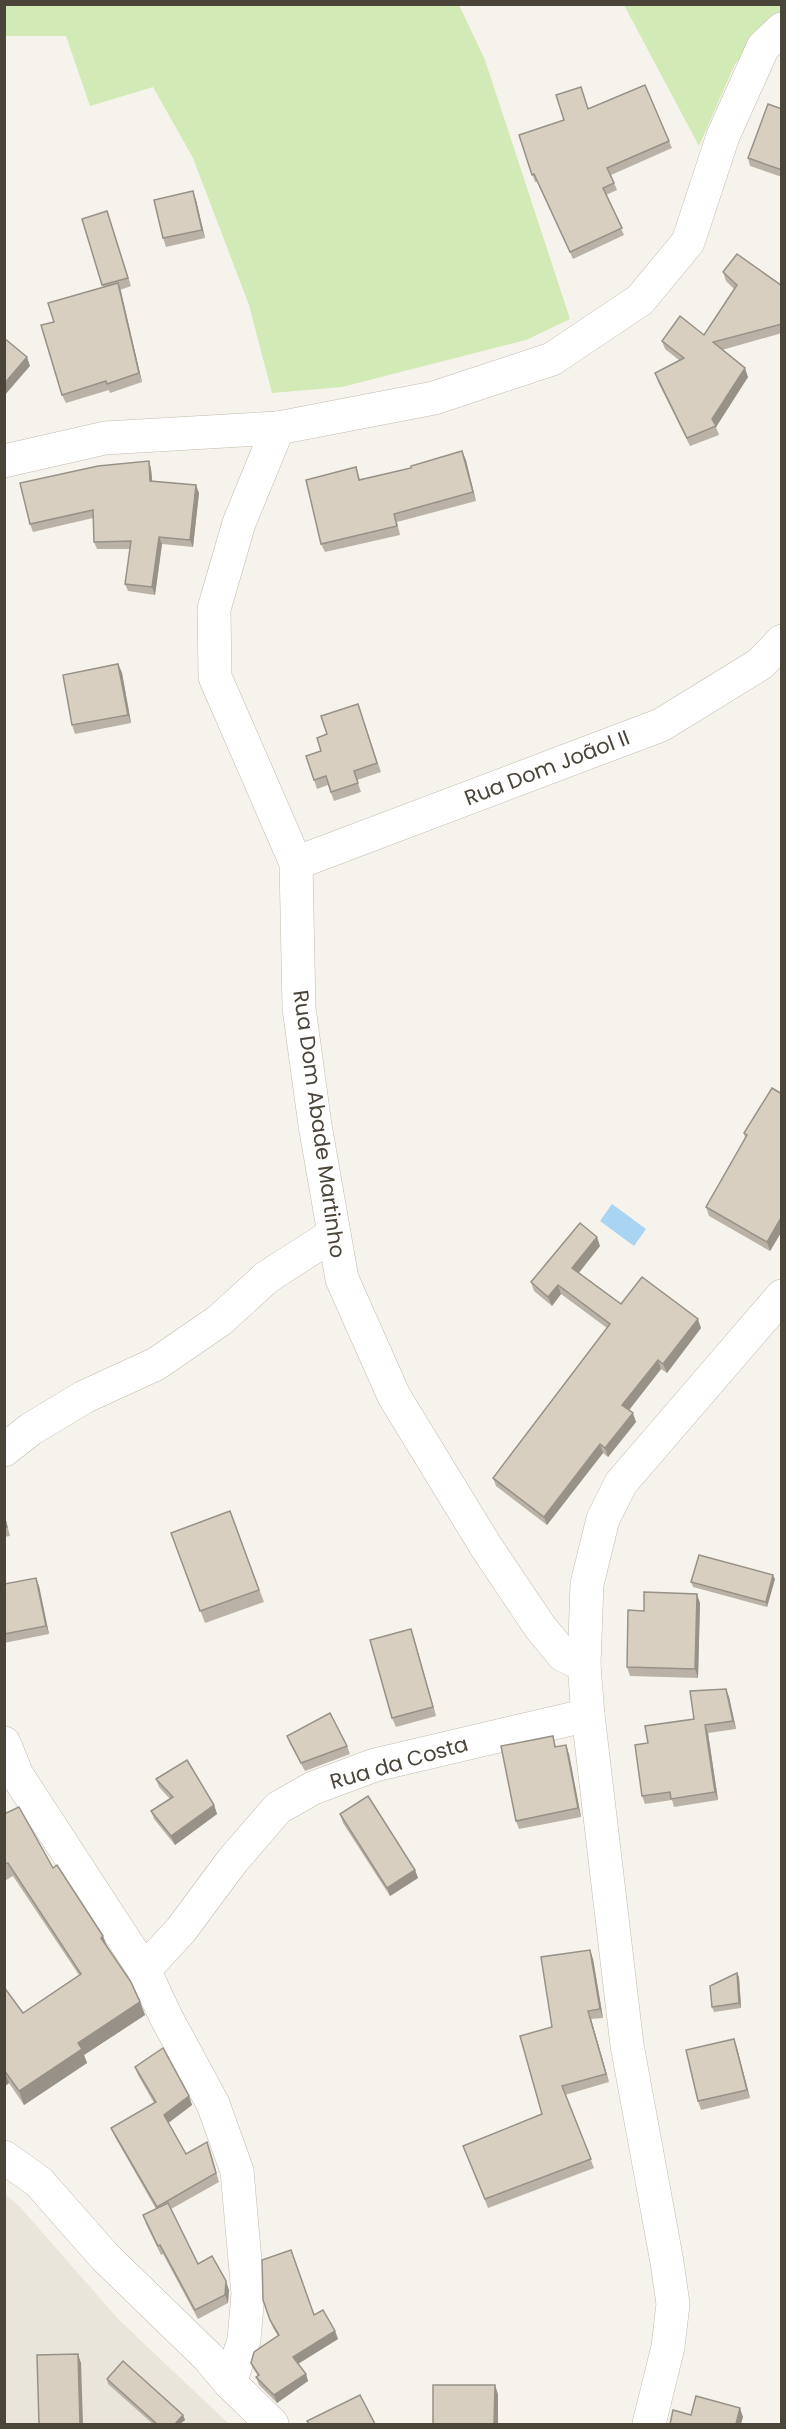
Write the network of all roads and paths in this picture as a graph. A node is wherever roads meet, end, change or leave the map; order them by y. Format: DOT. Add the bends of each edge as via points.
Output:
graph roads {
  1 [pos="782,29"];
  2 [pos="278,428"];
  3 [pos="4,461"];
  4 [pos="782,641"];
  5 [pos="296,863"];
  6 [pos="334,1234"];
  7 [pos="782,1296"];
  8 [pos="4,1450"];
  9 [pos="584,1665"];
  10 [pos="588,1714"];
  11 [pos="4,1743"];
  12 [pos="144,1970"];
  13 [pos="4,2157"];
  14 [pos="230,2384"];
  15 [pos="272,2424"];
  16 [pos="649,2424"];
  1 -- 2 [label="street" via="763,47 723,136 688,242 640,300 552,359 434,398"];
  2 -- 3 [label="street" via="105,438"];
  2 -- 5 [label="street, Rua Dom Abade Martinho" via="238,523 214,609 215,677"];
  4 -- 5 [label="street, Rua Dom Joãol II" via="760,664 661,725"];
  5 -- 6 [label="street, Rua Dom Abade Martinho" via="299,1008"];
  6 -- 8 [label="street" via="267,1277 220,1320 156,1364 84,1397"];
  6 -- 9 [label="street, Rua Dom Abade Martinho" via="342,1279 394,1396 540,1627 562,1655"];
  7 -- 9 [label="street" via="621,1483 603,1519 586,1584"];
  9 -- 10 [label="street"];
  10 -- 12 [label="street, Rua da Costa" via="375,1765 313,1788 278,1808 181,1930"];
  10 -- 16 [label="street" via="627,2045 673,2304 669,2347"];
  11 -- 12 [label="street" via="17,1775"];
  12 -- 14 [label="street" via="213,2104 237,2171 248,2294 244,2340"];
  13 -- 14 [label="street" via="39,2182 105,2257 208,2357"];
  14 -- 15 [label="street"];
}
